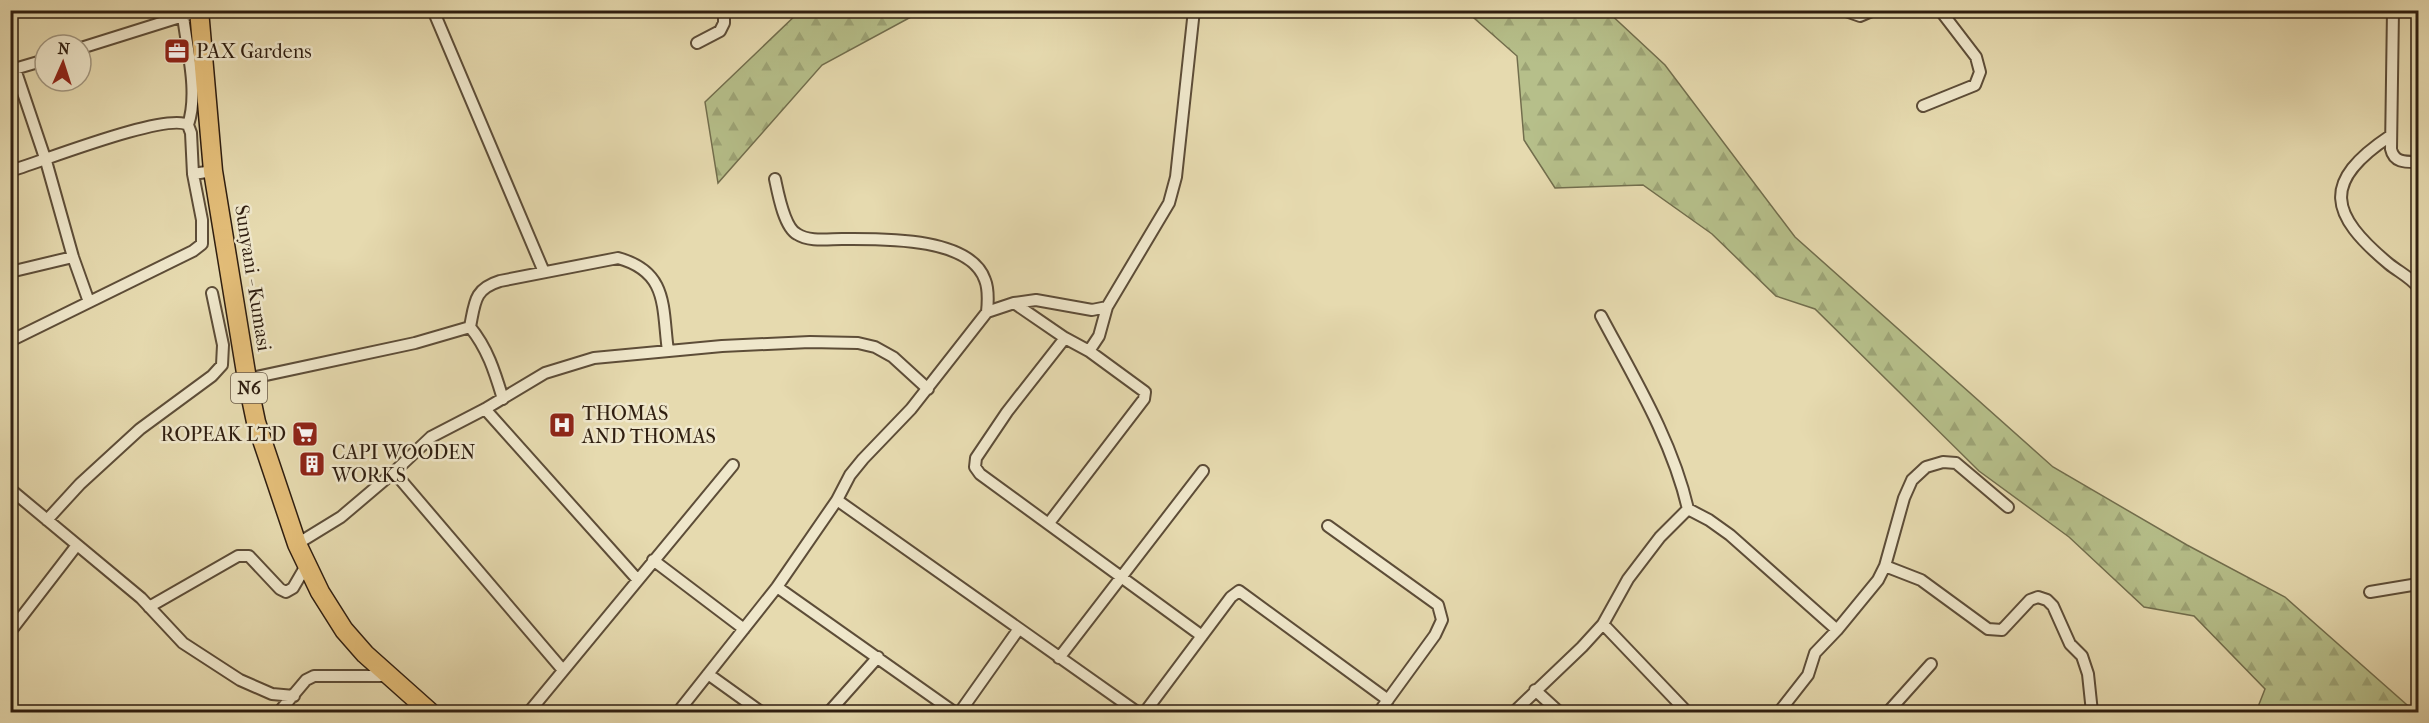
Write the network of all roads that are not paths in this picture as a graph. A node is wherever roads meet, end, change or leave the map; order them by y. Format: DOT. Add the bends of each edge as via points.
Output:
graph roads {
  1 [pos="433,10"];
  2 [pos="724,10"];
  3 [pos="1194,10"];
  4 [pos="1843,10"];
  5 [pos="1874,10"];
  6 [pos="1941,10"];
  7 [pos="2393,10"];
  8 [pos="194,12"];
  9 [pos="697,43"];
  10 [pos="93,44"];
  11 [pos="33,64"];
  12 [pos="13,70"];
  13 [pos="1923,106"];
  14 [pos="188,125"];
  15 [pos="2390,136"];
  16 [pos="46,160"];
  17 [pos="2418,162"];
  18 [pos="10,171"];
  19 [pos="213,171"];
  20 [pos="193,174"];
  21 [pos="775,179"];
  22 [pos="73,257"];
  23 [pos="10,272"];
  24 [pos="544,272"];
  25 [pos="2418,287"];
  26 [pos="212,293"];
  27 [pos="90,302"];
  28 [pos="1014,303"];
  29 [pos="1107,307"];
  30 [pos="987,312"];
  31 [pos="1601,316"];
  32 [pos="471,327"];
  33 [pos="1065,338"];
  34 [pos="10,341"];
  35 [pos="668,351"];
  36 [pos="1089,351"];
  37 [pos="247,379"];
  38 [pos="928,389"];
  39 [pos="503,399"];
  40 [pos="485,409"];
  41 [pos="733,465"];
  42 [pos="1203,471"];
  43 [pos="394,472"];
  44 [pos="10,489"];
  45 [pos="837,500"];
  46 [pos="2008,507"];
  47 [pos="1688,509"];
  48 [pos="47,520"];
  49 [pos="1048,523"];
  50 [pos="1328,526"];
  51 [pos="77,544"];
  52 [pos="297,544"];
  53 [pos="653,560"];
  54 [pos="307,564"];
  55 [pos="1885,566"];
  56 [pos="1120,578"];
  57 [pos="637,579"];
  58 [pos="2418,584"];
  59 [pos="777,587"];
  60 [pos="2370,592"];
  61 [pos="149,607"];
  62 [pos="1603,624"];
  63 [pos="744,629"];
  64 [pos="1018,630"];
  65 [pos="1837,630"];
  66 [pos="10,632"];
  67 [pos="1202,636"];
  68 [pos="878,657"];
  69 [pos="1059,658"];
  70 [pos="1931,664"];
  71 [pos="562,669"];
  72 [pos="708,674"];
  73 [pos="386,676"];
  74 [pos="1535,690"];
  75 [pos="294,696"];
  76 [pos="1388,700"];
  77 [pos="279,712"];
  78 [pos="430,712"];
  79 [pos="529,712"];
  80 [pos="678,712"];
  81 [pos="761,712"];
  82 [pos="829,712"];
  83 [pos="954,712"];
  84 [pos="960,712"];
  85 [pos="1137,712"];
  86 [pos="1146,712"];
  87 [pos="1379,712"];
  88 [pos="1514,712"];
  89 [pos="1559,712"];
  90 [pos="1687,712"];
  91 [pos="1779,712"];
  92 [pos="1888,712"];
  93 [pos="2092,712"];
  1 -- 24 [label="street"];
  2 -- 9 [label="street" via="720,31"];
  3 -- 29 [label="street" via="1176,177 1169,203"];
  4 -- 5 [label="street" via="1860,16"];
  6 -- 13 [label="street" via="1976,57 1980,72 1975,85"];
  7 -- 15 [label="street"];
  8 -- 10 [label="street"];
  8 -- 14 [label="street" via="193,111"];
  8 -- 19 [label="main road, Sunyani - Kumasi / N6"];
  11 -- 12 [label="street"];
  12 -- 16 [label="street"];
  14 -- 16 [label="street" via="174,122 120,134"];
  14 -- 20 [label="street"];
  15 -- 17 [label="street" via="2393,156 2405,162"];
  15 -- 25 [label="street" via="2350,170 2340,201 2351,227"];
  16 -- 18 [label="street"];
  16 -- 22 [label="street"];
  19 -- 20 [label="street"];
  19 -- 37 [label="main road, Sunyani - Kumasi / N6"];
  20 -- 27 [label="street" via="202,220 202,244"];
  21 -- 30 [label="street" via="781,204 797,235 924,242 951,250 971,262 985,278"];
  22 -- 23 [label="street"];
  22 -- 27 [label="street"];
  24 -- 32 [label="street" via="486,285 475,302"];
  24 -- 35 [label="street" via="618,258 629,261 652,276 661,295"];
  26 -- 48 [label="street" via="223,345 222,365 140,429"];
  27 -- 34 [label="street"];
  28 -- 29 [label="street" via="1036,300 1092,310"];
  28 -- 30 [label="street"];
  28 -- 33 [label="street"];
  29 -- 36 [label="street" via="1099,336"];
  30 -- 38 [label="street"];
  31 -- 47 [label="street" via="1665,442"];
  32 -- 37 [label="street"];
  32 -- 39 [label="street" via="482,341"];
  33 -- 36 [label="street"];
  33 -- 49 [label="street" via="1007,412 976,458 975,467"];
  35 -- 38 [label="street" via="776,343 858,343 893,357"];
  35 -- 39 [label="street" via="594,358 545,373"];
  36 -- 49 [label="street" via="1145,392 1144,399"];
  37 -- 52 [label="main road, Sunyani - Kumasi / N6" via="256,422"];
  38 -- 45 [label="street" via="862,459"];
  39 -- 40 [label="street"];
  40 -- 43 [label="street" via="431,437"];
  40 -- 57 [label="street"];
  41 -- 53 [label="street"];
  42 -- 56 [label="street"];
  43 -- 52 [label="street" via="341,517"];
  43 -- 71 [label="street"];
  44 -- 48 [label="street"];
  45 -- 59 [label="street"];
  45 -- 64 [label="street"];
  46 -- 55 [label="street" via="1956,463 1926,467 1912,480 1904,498"];
  47 -- 62 [label="street" via="1660,537 1628,579"];
  47 -- 65 [label="street" via="1730,535"];
  48 -- 51 [label="street"];
  49 -- 56 [label="street"];
  50 -- 76 [label="street" via="1438,604 1442,620 1435,635"];
  51 -- 61 [label="street"];
  51 -- 66 [label="street"];
  52 -- 54 [label="main road, Sunyani - Kumasi / N6"];
  53 -- 57 [label="street"];
  53 -- 63 [label="street"];
  54 -- 61 [label="street" via="293,588 286,592 249,556 238,556"];
  54 -- 73 [label="main road, Sunyani - Kumasi / N6" via="344,630"];
  55 -- 65 [label="street"];
  55 -- 93 [label="street" via="1921,580 1988,629 2002,630 2031,600 2047,600 2083,660"];
  56 -- 67 [label="street"];
  56 -- 69 [label="street"];
  57 -- 71 [label="street"];
  58 -- 60 [label="street"];
  59 -- 63 [label="street"];
  59 -- 68 [label="street"];
  61 -- 75 [label="street" via="183,643 240,680 272,694"];
  62 -- 74 [label="street"];
  62 -- 90 [label="street"];
  63 -- 72 [label="street"];
  64 -- 69 [label="street"];
  64 -- 84 [label="street"];
  65 -- 91 [label="street" via="1815,653 1808,675"];
  67 -- 76 [label="street" via="1235,592 1242,592"];
  67 -- 86 [label="street"];
  68 -- 82 [label="street"];
  68 -- 83 [label="street"];
  69 -- 85 [label="street"];
  70 -- 92 [label="street"];
  71 -- 79 [label="street"];
  72 -- 80 [label="street"];
  72 -- 81 [label="street"];
  73 -- 75 [label="street" via="314,676"];
  73 -- 78 [label="main road, Sunyani - Kumasi / N6"];
  74 -- 88 [label="street"];
  74 -- 89 [label="street"];
  75 -- 77 [label="street"];
  76 -- 87 [label="street"];
}
